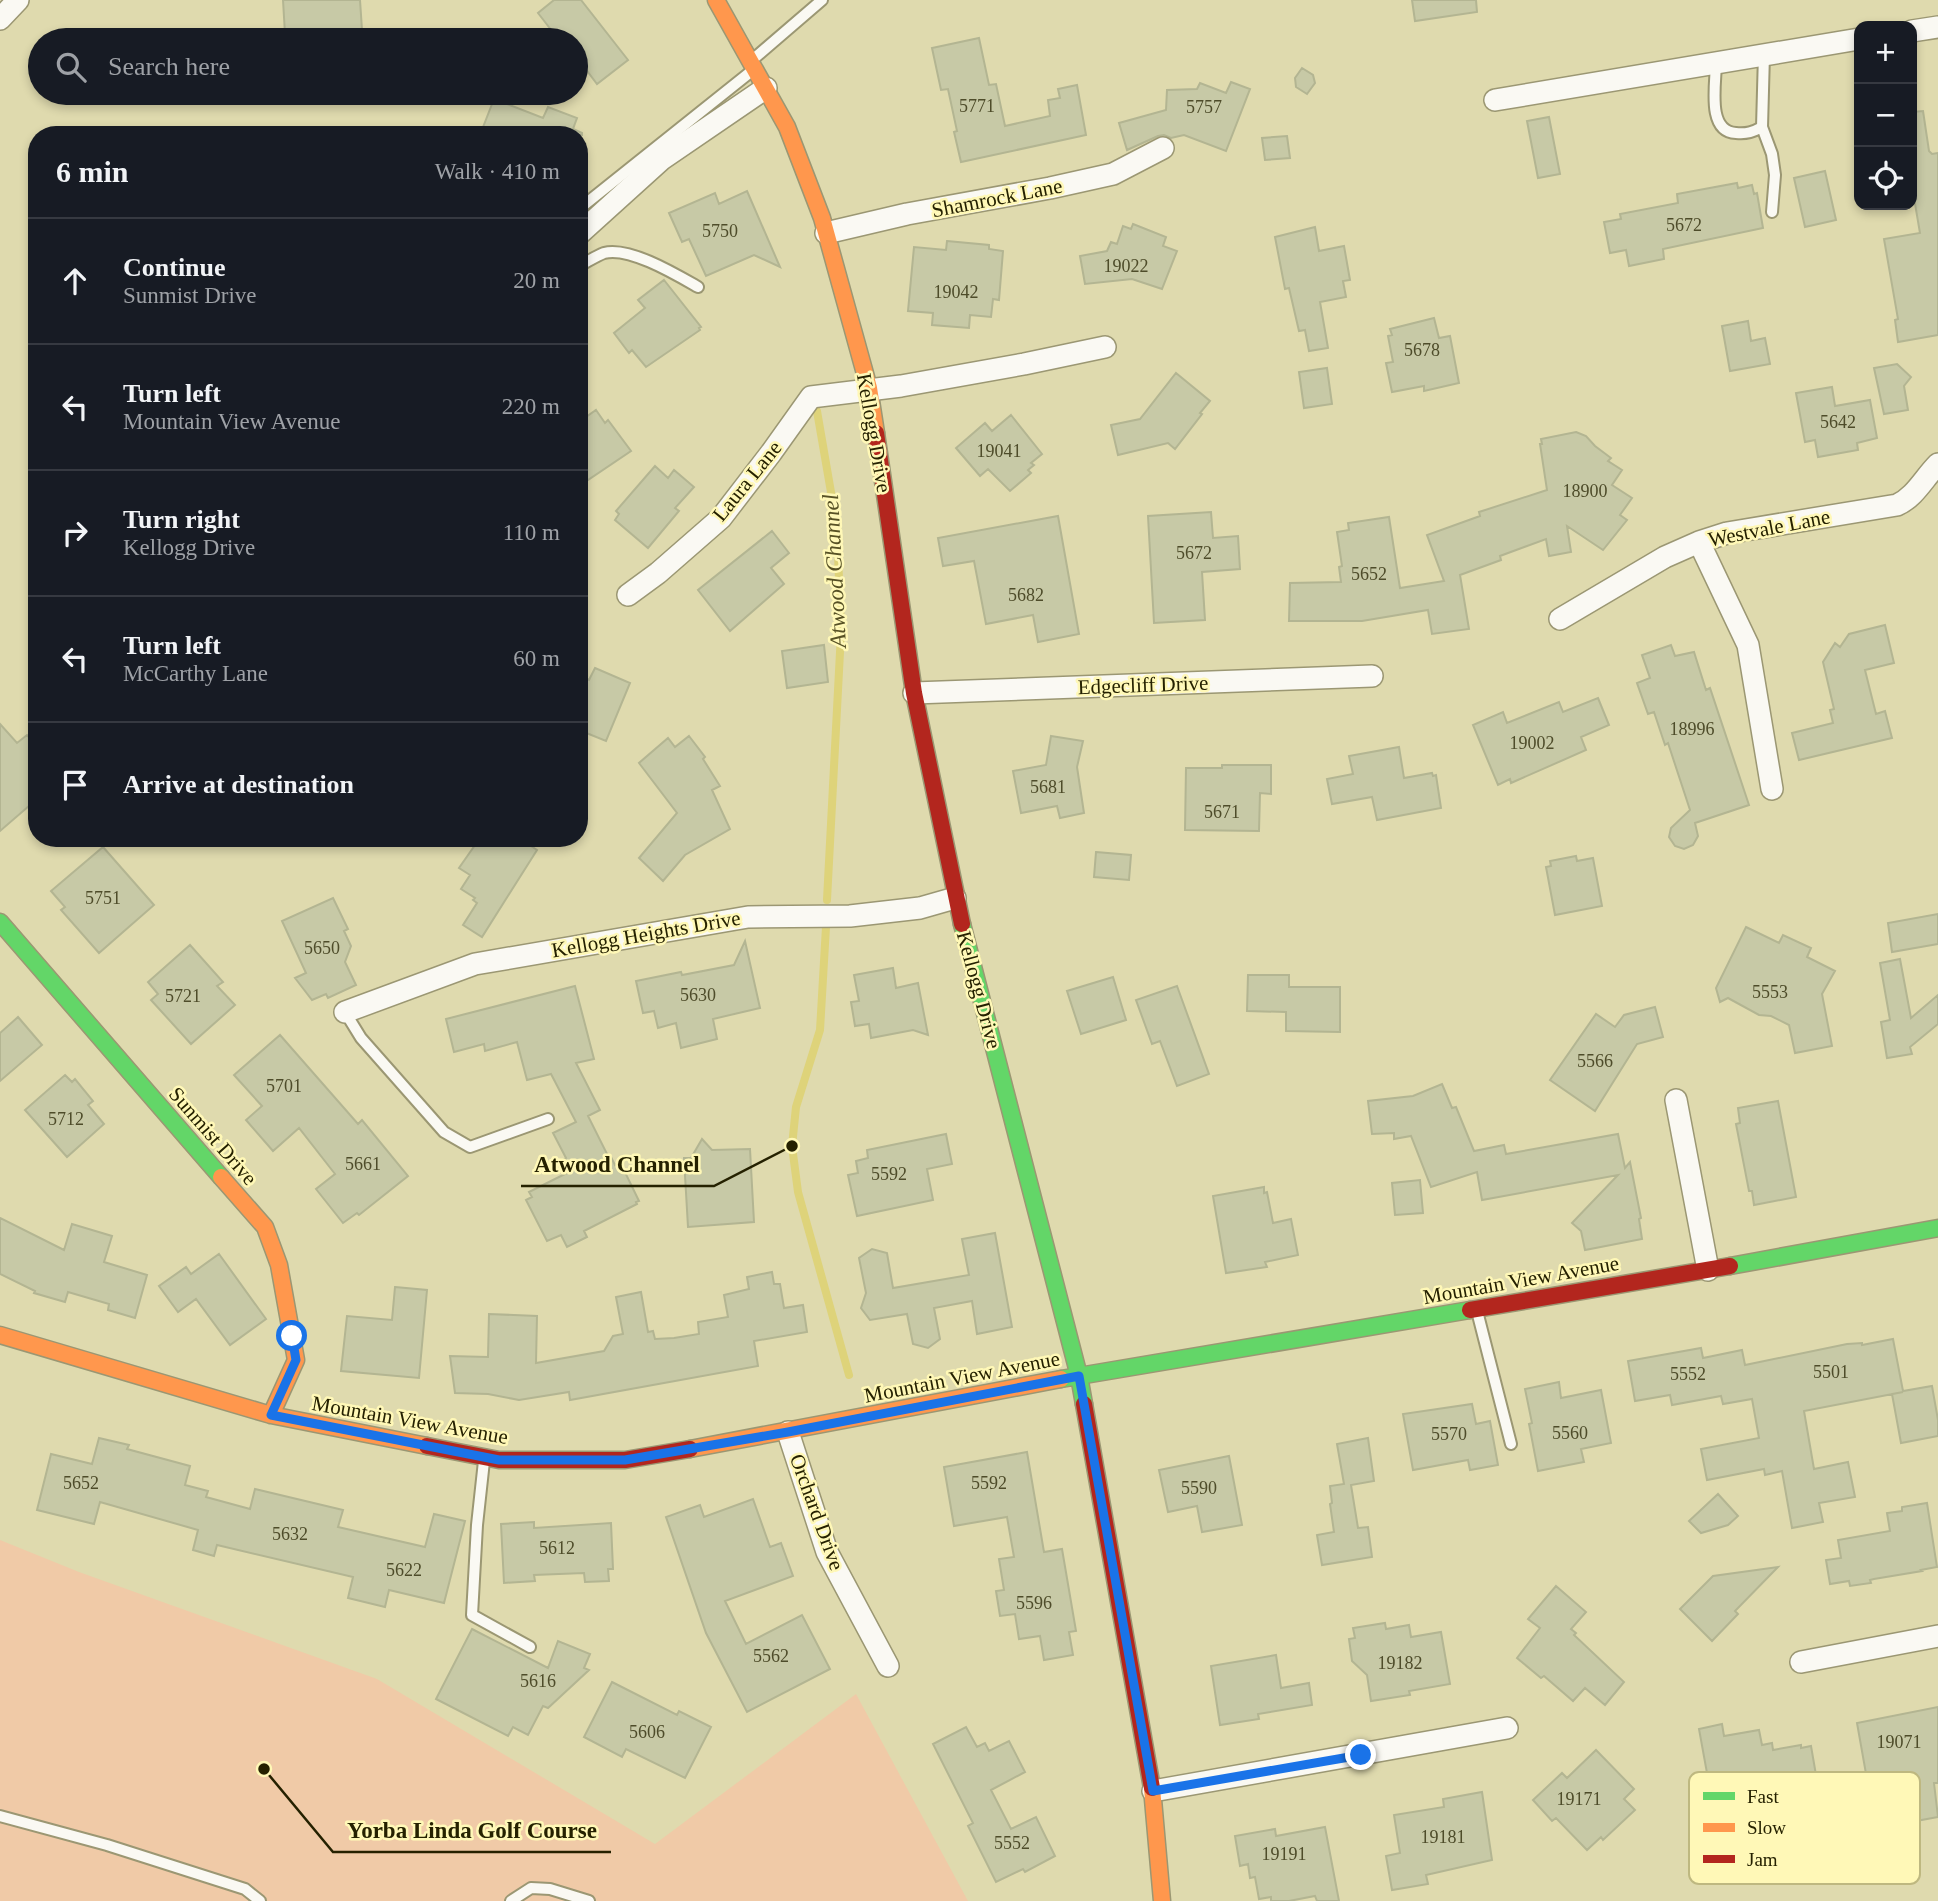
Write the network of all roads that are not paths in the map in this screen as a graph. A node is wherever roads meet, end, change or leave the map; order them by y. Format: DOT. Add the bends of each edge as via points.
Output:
graph roads {
  1 [pos="18,0"];
  2 [pos="716,0"];
  3 [pos="822,0"];
  4 [pos="0,19"];
  5 [pos="1938,27"];
  6 [pos="1917,30"];
  7 [pos="1854,40"];
  8 [pos="1764,54"];
  9 [pos="1716,62"];
  10 [pos="753,64"];
  11 [pos="766,88"];
  12 [pos="1495,100"];
  13 [pos="1762,127"];
  14 [pos="1163,148"];
  15 [pos="588,202"];
  16 [pos="1772,212"];
  17 [pos="588,226"];
  18 [pos="826,233"];
  19 [pos="588,262"];
  20 [pos="698,287"];
  21 [pos="1105,347"];
  22 [pos="869,388"];
  23 [pos="1938,464"];
  24 [pos="1699,542"];
  25 [pos="628,595"];
  26 [pos="1560,620"];
  27 [pos="1372,676"];
  28 [pos="914,693"];
  29 [pos="1772,789"];
  30 [pos="955,898"];
  31 [pos="0,922"];
  32 [pos="345,1012"];
  33 [pos="1676,1100"];
  34 [pos="548,1119"];
  35 [pos="1938,1228"];
  36 [pos="1708,1270"];
  37 [pos="1476,1309"];
  38 [pos="0,1335"];
  39 [pos="1079,1376"];
  40 [pos="271,1415"];
  41 [pos="788,1432"];
  42 [pos="1510,1444"];
  43 [pos="485,1458"];
  44 [pos="1938,1636"];
  45 [pos="530,1647"];
  46 [pos="1801,1662"];
  47 [pos="888,1666"];
  48 [pos="1507,1728"];
  49 [pos="1153,1791"];
  50 [pos="0,1816"];
  51 [pos="260,1901"];
  52 [pos="511,1901"];
  53 [pos="589,1901"];
  54 [pos="1162,1901"];
  1 -- 4 [label="street"];
  2 -- 10 [label="street, Kellogg Drive"];
  3 -- 10 [label="lane"];
  5 -- 6 [label="street"];
  7 -- 8 [label="street"];
  8 -- 9 [label="street"];
  8 -- 13 [label="lane"];
  9 -- 12 [label="street"];
  9 -- 13 [label="lane" via="1720,127 1726,133 1739,134"];
  10 -- 11 [label="street, Kellogg Drive"];
  10 -- 15 [label="lane"];
  11 -- 17 [label="street" via="662,159"];
  11 -- 18 [label="street, Kellogg Drive" via="787,127"];
  13 -- 16 [label="lane" via="1775,175"];
  14 -- 18 [label="street, Shamrock Lane" via="1112,174"];
  18 -- 22 [label="street, Kellogg Drive"];
  19 -- 20 [label="lane" via="618,251"];
  21 -- 22 [label="street" via="901,386"];
  22 -- 25 [label="street, Laura Lane" via="811,397 721,518"];
  22 -- 28 [label="street, Kellogg Drive"];
  23 -- 24 [label="street, Westvale Lane" via="1907,501 1897,505 1727,533"];
  24 -- 26 [label="street, Westvale Lane" via="1665,557"];
  24 -- 29 [label="street" via="1748,645"];
  27 -- 28 [label="street, Edgecliff Drive"];
  28 -- 30 [label="street, Kellogg Drive"];
  30 -- 32 [label="street, Kellogg Heights Drive" via="920,908 850,916 748,917 475,964"];
  30 -- 39 [label="street, Kellogg Drive"];
  31 -- 40 [label="street, Sunmist Drive" via="265,1227 279,1265 296,1360"];
  32 -- 34 [label="lane" via="360,1038 444,1132 470,1147"];
  33 -- 36 [label="street"];
  35 -- 36 [label="street, Mountain View Avenue"];
  36 -- 37 [label="street, Mountain View Avenue"];
  37 -- 39 [label="street, Mountain View Avenue"];
  37 -- 42 [label="lane"];
  38 -- 40 [label="street, Mountain View Avenue"];
  39 -- 41 [label="street, Mountain View Avenue"];
  39 -- 49 [label="street, Kellogg Drive"];
  40 -- 43 [label="street, Mountain View Avenue"];
  41 -- 43 [label="street, Mountain View Avenue" via="625,1460"];
  41 -- 47 [label="street, Orchard Drive" via="827,1552"];
  43 -- 45 [label="lane" via="472,1615"];
  44 -- 46 [label="street"];
  48 -- 49 [label="street"];
  49 -- 54 [label="street, Kellogg Drive"];
  50 -- 51 [label="lane" via="245,1889"];
  52 -- 53 [label="lane" via="531,1888"];
}
